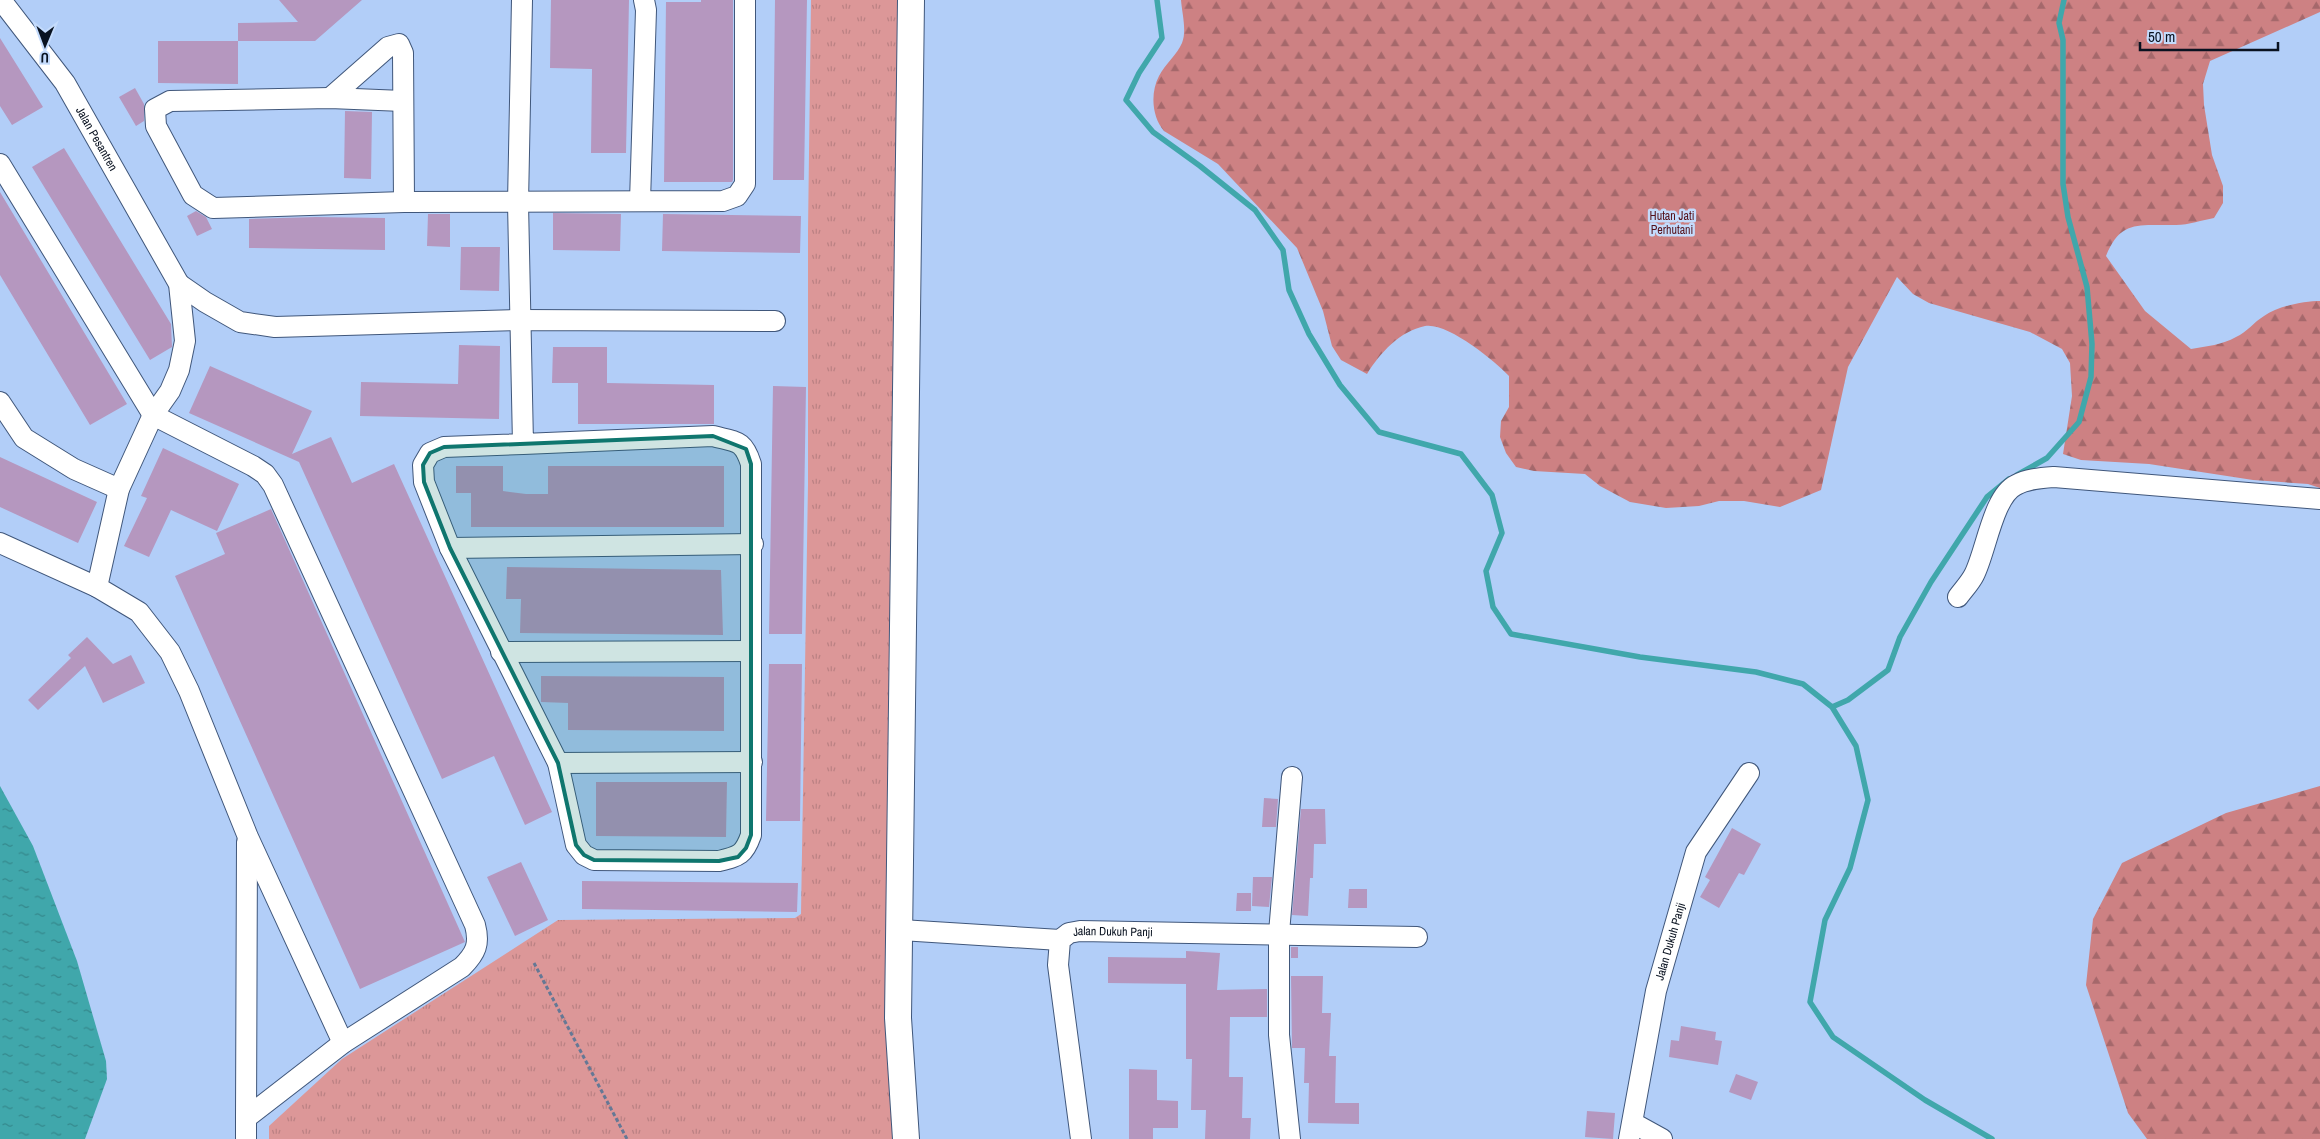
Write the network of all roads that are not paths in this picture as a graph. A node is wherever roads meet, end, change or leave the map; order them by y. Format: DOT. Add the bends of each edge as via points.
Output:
graph roads {
  1 [pos="1,0"];
  2 [pos="522,0"];
  3 [pos="644,0"];
  4 [pos="746,0"];
  5 [pos="911,0"];
  6 [pos="330,98"];
  7 [pos="403,102"];
  8 [pos="0,164"];
  9 [pos="640,201"];
  10 [pos="404,202"];
  11 [pos="518,202"];
  12 [pos="180,284"];
  13 [pos="520,320"];
  14 [pos="775,321"];
  15 [pos="0,402"];
  16 [pos="153,415"];
  17 [pos="523,444"];
  18 [pos="119,489"];
  19 [pos="2320,499"];
  20 [pos="0,543"];
  21 [pos="753,544"];
  22 [pos="450,548"];
  23 [pos="97,586"];
  24 [pos="1958,596"];
  25 [pos="751,651"];
  26 [pos="501,652"];
  27 [pos="752,762"];
  28 [pos="558,763"];
  29 [pos="1749,773"];
  30 [pos="1292,777"];
  31 [pos="248,837"];
  32 [pos="901,930"];
  33 [pos="1278,933"];
  34 [pos="1417,936"];
  35 [pos="1060,940"];
  36 [pos="344,1043"];
  37 [pos="246,1118"];
  38 [pos="1631,1131"];
  39 [pos="246,1139"];
  40 [pos="906,1139"];
  41 [pos="1081,1139"];
  42 [pos="1290,1139"];
  43 [pos="1662,1139"];
  1 -- 12 [label="street, Jalan Pesantren" via="65,83"];
  2 -- 11 [label="street"];
  3 -- 9 [label="street"];
  4 -- 9 [label="street" via="745,184 737,196 723,201"];
  5 -- 32 [label="main road"];
  6 -- 7 [label="street"];
  6 -- 7 [label="street" via="388,46 400,44 403,53"];
  6 -- 10 [label="street" via="170,101 155,109 156,126 193,195 213,208"];
  7 -- 10 [label="street"];
  8 -- 16 [label="street"];
  9 -- 11 [label="street"];
  10 -- 11 [label="street"];
  11 -- 13 [label="street"];
  12 -- 13 [label="street" via="240,322 275,327"];
  12 -- 16 [label="street" via="185,341 180,370"];
  13 -- 14 [label="street"];
  13 -- 17 [label="street"];
  15 -- 18 [label="street" via="24,438 74,469"];
  16 -- 18 [label="street"];
  16 -- 36 [label="street" via="253,466 273,485 474,925 478,946 462,967"];
  17 -- 21 [label="street" via="713,436 737,442 746,449 751,464"];
  17 -- 22 [label="street" via="444,447 430,453 423,465 424,482"];
  18 -- 23 [label="street"];
  19 -- 24 [label="street" via="2054,477 2031,479 2007,492 1974,576"];
  20 -- 23 [label="street"];
  21 -- 22 [label="street"];
  21 -- 25 [label="street"];
  22 -- 26 [label="street"];
  23 -- 31 [label="street" via="138,612 170,652"];
  25 -- 26 [label="street"];
  25 -- 27 [label="street"];
  26 -- 28 [label="street"];
  27 -- 28 [label="street"];
  27 -- 28 [label="street" via="751,835 738,857 719,860 594,860 584,855 576,845"];
  29 -- 38 [label="street, Jalan Dukuh Panji" via="1696,852 1656,991"];
  30 -- 33 [label="street"];
  31 -- 36 [label="street"];
  31 -- 37 [label="street"];
  32 -- 35 [label="street"];
  32 -- 40 [label="main road" via="898,1018"];
  33 -- 34 [label="street, Jalan Dukuh Panji"];
  33 -- 35 [label="street, Jalan Dukuh Panji" via="1080,931"];
  33 -- 42 [label="street" via="1279,1035"];
  35 -- 41 [label="street, Jalan Dukuh Panji" via="1058,966"];
  36 -- 37 [label="street"];
  37 -- 39 [label="street"];
  38 -- 43 [label="street, Jalan Dukuh Panji"];
}
